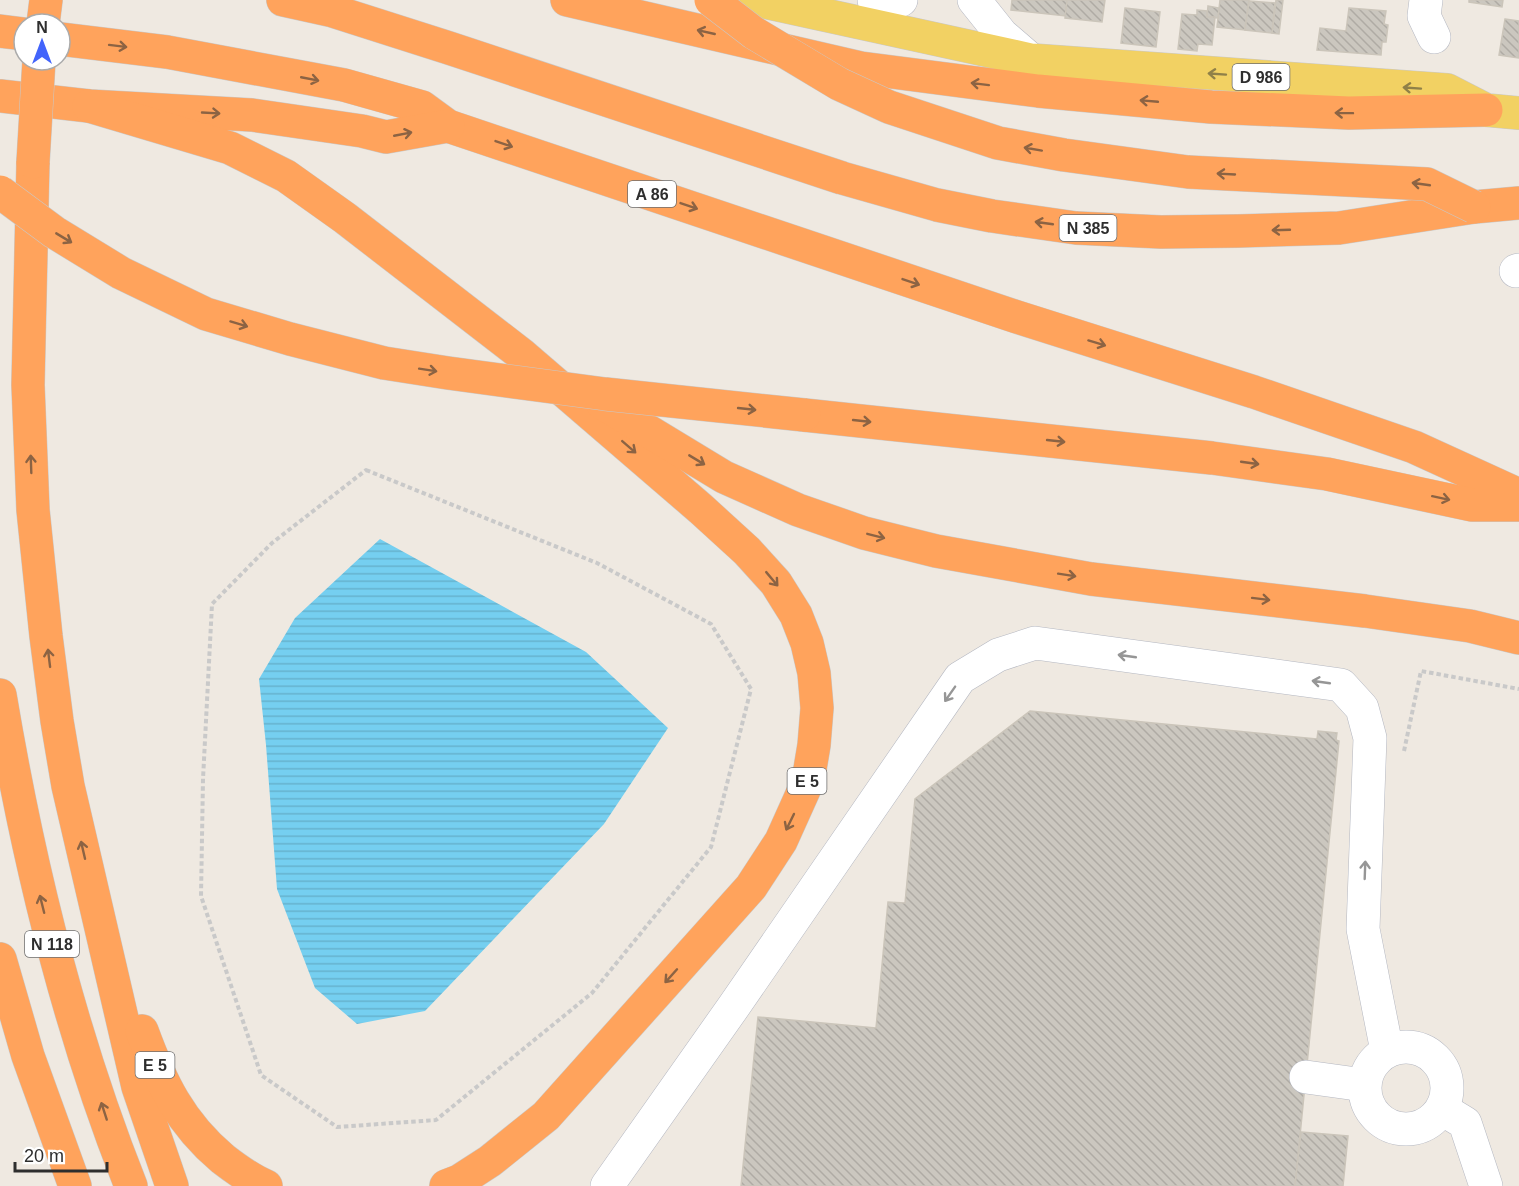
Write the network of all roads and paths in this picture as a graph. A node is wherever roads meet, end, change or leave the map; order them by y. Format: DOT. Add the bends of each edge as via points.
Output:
graph roads {
  1 [pos="283,0"];
  2 [pos="567,0"];
  3 [pos="711,0"];
  4 [pos="756,0"];
  5 [pos="874,0"];
  6 [pos="901,0"];
  7 [pos="974,0"];
  8 [pos="1426,0"];
  9 [pos="1434,38"];
  10 [pos="72,40"];
  11 [pos="1031,60"];
  12 [pos="38,72"];
  13 [pos="0,96"];
  14 [pos="89,106"];
  15 [pos="1486,110"];
  16 [pos="1519,113"];
  17 [pos="448,126"];
  18 [pos="0,192"];
  19 [pos="1519,203"];
  20 [pos="1474,207"];
  21 [pos="521,354"];
  22 [pos="366,470"];
  23 [pos="1519,495"];
  24 [pos="1519,505"];
  25 [pos="1519,638"];
  26 [pos="1519,689"];
  27 [pos="0,695"];
  28 [pos="1403,752"];
  29 [pos="96,907"];
  30 [pos="0,959"];
  31 [pos="1387,1051"];
  32 [pos="1306,1077"];
  33 [pos="1364,1085"];
  34 [pos="1442,1109"];
  35 [pos="75,1186"];
  36 [pos="131,1186"];
  37 [pos="172,1186"];
  38 [pos="266,1186"];
  39 [pos="446,1186"];
  40 [pos="607,1186"];
  41 [pos="1486,1186"];
  20 -- 1 [label="highway, N 385, one-way" via="1339,228 1161,232 1076,228 992,216 842,178 333,11"];
  15 -- 2 [label="highway, one-way" via="1349,113 1234,108 1038,91 861,68"];
  20 -- 3 [label="highway, one-way, bridge" via="1427,184 1188,172 998,143 890,107 839,84 754,33"];
  4 -- 11 [label="main road"];
  5 -- 6 [label="street"];
  7 -- 11 [label="street" via="1002,35"];
  8 -- 9 [label="street" via="1424,16"];
  10 -- 17 [label="highway, A 86, one-way" via="167,52 344,85 422,107"];
  15 -- 11 [label="main road, D 986, one-way" via="1447,90"];
  29 -- 12 [label="highway, one-way, bridge" via="57,721 33,510 28,385"];
  13 -- 14 [label="highway"];
  14 -- 17 [label="highway, one-way" via="252,115 386,137"];
  14 -- 21 [label="highway" via="230,148 286,176"];
  15 -- 16 [label="main road, D 986"];
  17 -- 23 [label="highway, A 86, one-way" via="1017,317 1254,392 1403,444"];
  18 -- 24 [label="highway, one-way, bridge" via="54,232 121,273 206,314 384,363 605,394 1212,458 1327,474 1472,505"];
  19 -- 20 [label="highway, N 385"];
  21 -- 25 [label="highway, one-way" via="724,477 798,510 864,533 936,551 1091,579 1365,611 1470,626"];
  21 -- 39 [label="highway, E 5, one-way" via="701,509 776,583 796,615 807,643 817,708 814,745 808,781 781,841 751,887 546,1116 490,1161"];
  22 -- 22 [label="path" via="597,563 711,624 751,689 711,847 591,993 436,1120 337,1127 261,1075 201,896 203,779 212,604 272,543"];
  26 -- 28 [label="path" via="1421,671"];
  36 -- 27 [label="highway, N 118, one-way" via="67,1001 16,790"];
  29 -- 37 [label="highway" via="138,1087"];
  29 -- 38 [label="highway, E 5" via="168,1095 207,1146"];
  30 -- 35 [label="highway, N 118" via="28,1056"];
  31 -- 33 [label="street" via="1376,1060"];
  31 -- 34 [label="street" via="1421,1050 1439,1065 1447,1086"];
  31 -- 40 [label="street, one-way" via="1363,929 1370,738 1362,708 1341,685 1035,643 998,655 960,678"];
  32 -- 33 [label="street"];
  33 -- 34 [label="street" via="1371,1112 1394,1128 1421,1127"];
  34 -- 41 [label="street" via="1465,1123"];
}
